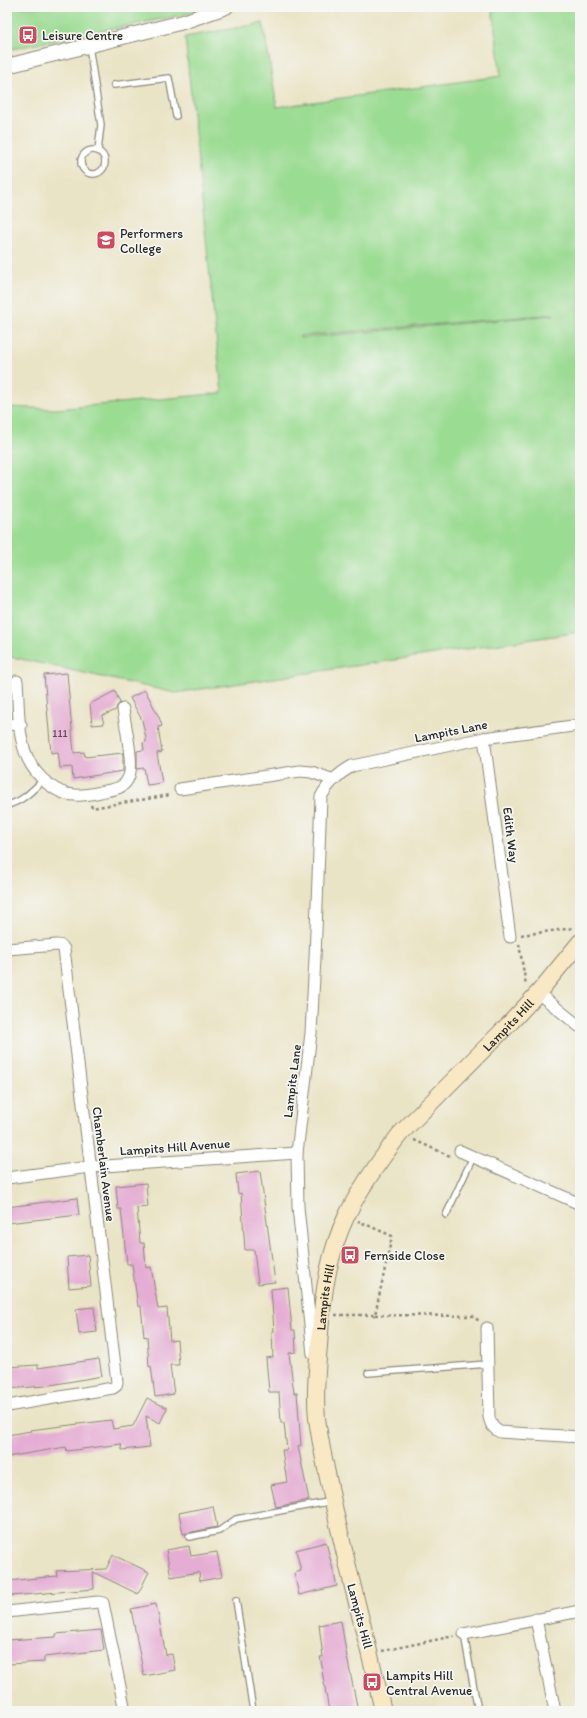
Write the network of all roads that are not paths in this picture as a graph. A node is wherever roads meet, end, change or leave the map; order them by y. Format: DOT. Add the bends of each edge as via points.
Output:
graph roads {
  1 [pos="226,7"];
  2 [pos="89,46"];
  3 [pos="7,66"];
  4 [pos="114,85"];
  5 [pos="176,116"];
  6 [pos="98,150"];
  7 [pos="17,681"];
  8 [pos="123,709"];
  9 [pos="7,724"];
  10 [pos="21,725"];
  11 [pos="580,725"];
  12 [pos="484,738"];
  13 [pos="43,780"];
  14 [pos="334,780"];
  15 [pos="180,789"];
  16 [pos="7,805"];
  17 [pos="510,936"];
  18 [pos="580,942"];
  19 [pos="7,949"];
  20 [pos="538,993"];
  21 [pos="580,1027"];
  22 [pos="460,1151"];
  23 [pos="297,1153"];
  24 [pos="473,1157"];
  25 [pos="90,1167"];
  26 [pos="7,1178"];
  27 [pos="580,1204"];
  28 [pos="446,1215"];
  29 [pos="487,1328"];
  30 [pos="488,1364"];
  31 [pos="368,1373"];
  32 [pos="316,1389"];
  33 [pos="7,1406"];
  34 [pos="580,1437"];
  35 [pos="333,1501"];
  36 [pos="189,1537"];
  37 [pos="236,1600"];
  38 [pos="580,1611"];
  39 [pos="7,1612"];
  40 [pos="536,1619"];
  41 [pos="464,1634"];
  42 [pos="125,1711"];
  43 [pos="254,1711"];
  44 [pos="383,1711"];
  45 [pos="478,1711"];
  46 [pos="555,1711"];
  1 -- 2 [label="street" via="183,22"];
  2 -- 3 [label="street"];
  2 -- 6 [label="lane" via="101,125"];
  4 -- 5 [label="lane" via="169,78"];
  6 -- 6 [label="lane" via="104,156 105,165 101,172 89,173 81,165 82,156 89,150"];
  7 -- 10 [label="street"];
  8 -- 13 [label="street" via="131,764 130,774 120,788 73,796"];
  9 -- 10 [label="street"];
  10 -- 13 [label="street" via="28,759"];
  11 -- 12 [label="street, Lampits Lane"];
  12 -- 14 [label="street, Lampits Lane" via="352,766 341,772"];
  12 -- 17 [label="street, Edith Way"];
  13 -- 16 [label="lane" via="28,795"];
  14 -- 15 [label="street" via="300,771"];
  14 -- 23 [label="street, Lampits Lane" via="326,787 321,797 316,958 311,1032"];
  18 -- 20 [label="main road, Lampits Hill"];
  19 -- 25 [label="street, Chamberlain Avenue" via="57,945 64,949"];
  20 -- 21 [label="street"];
  20 -- 32 [label="main road, Lampits Hill" via="400,1134 366,1181 347,1216 327,1270"];
  22 -- 24 [label="street"];
  23 -- 25 [label="street, Lampits Hill Avenue"];
  23 -- 32 [label="street, Lampits Lane" via="298,1207"];
  24 -- 27 [label="street"];
  24 -- 28 [label="lane"];
  25 -- 26 [label="street, Lampits Hill Avenue"];
  25 -- 33 [label="street, Chamberlain Avenue" via="116,1386"];
  29 -- 30 [label="street"];
  30 -- 31 [label="lane"];
  30 -- 34 [label="street" via="489,1417 495,1429 500,1432"];
  32 -- 35 [label="main road, Lampits Hill" via="317,1417"];
  35 -- 36 [label="lane" via="236,1519 219,1530"];
  35 -- 44 [label="main road, Lampits Hill"];
  37 -- 43 [label="lane"];
  38 -- 40 [label="street"];
  39 -- 42 [label="street" via="103,1603"];
  40 -- 41 [label="street"];
  40 -- 46 [label="street"];
  41 -- 45 [label="lane"];
}
